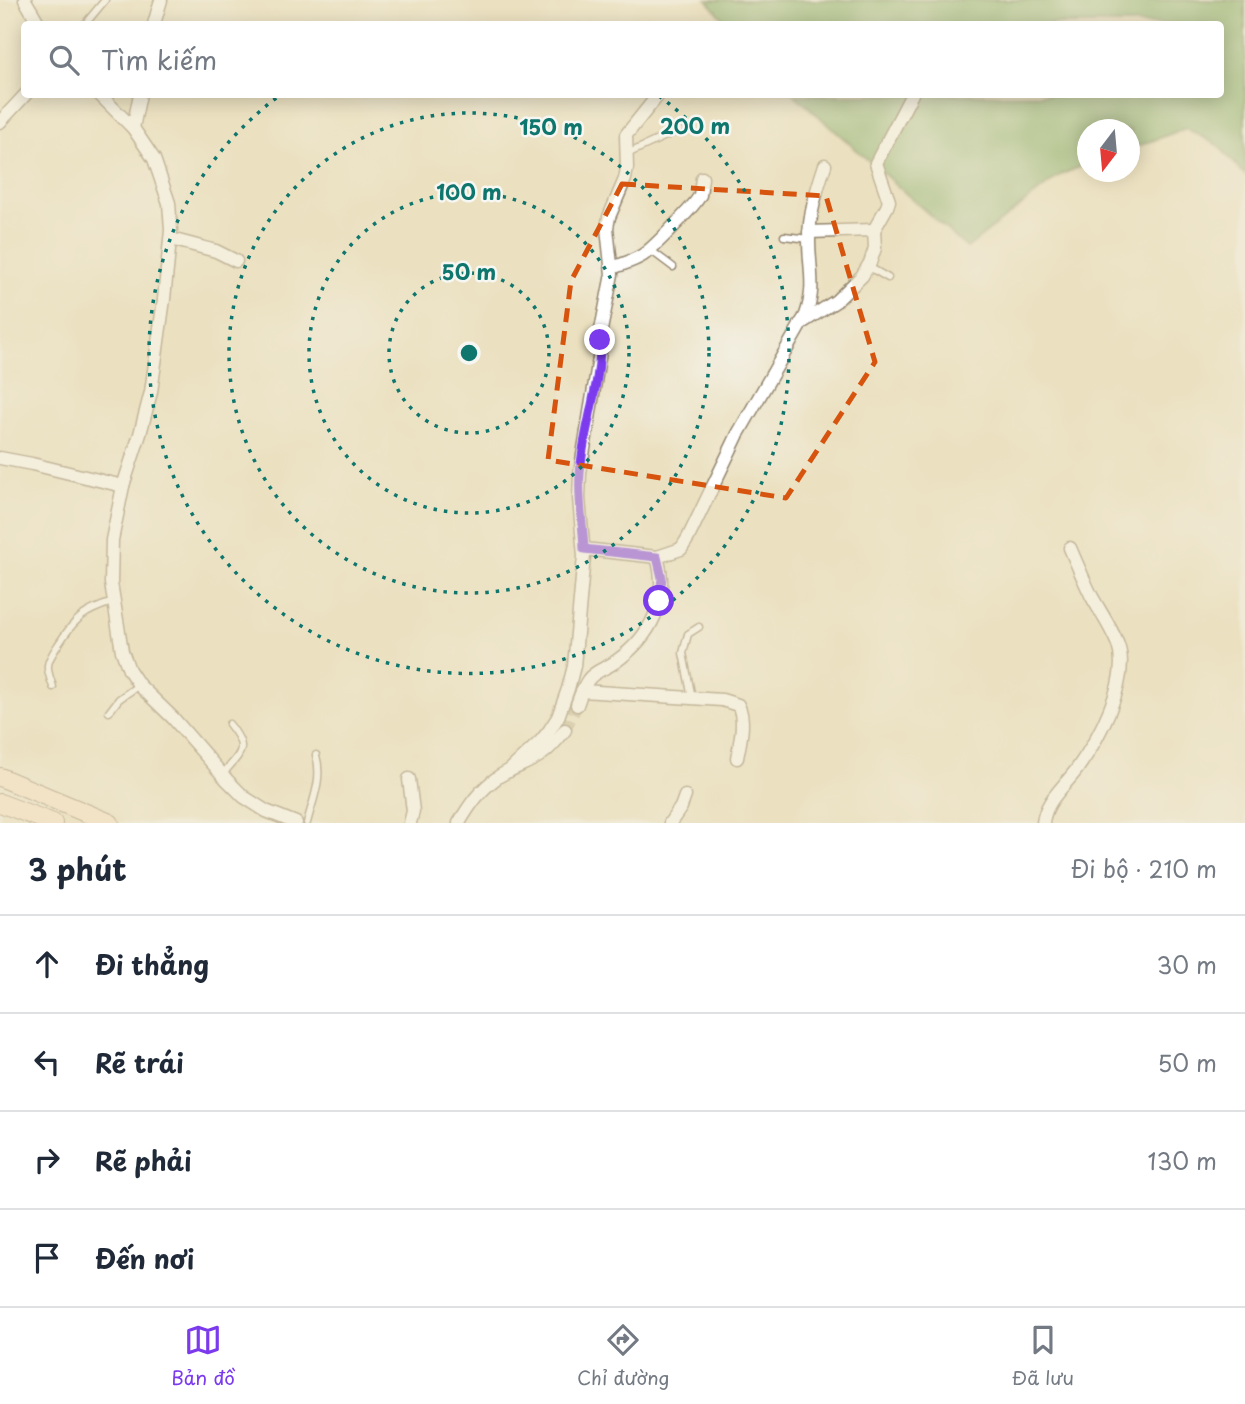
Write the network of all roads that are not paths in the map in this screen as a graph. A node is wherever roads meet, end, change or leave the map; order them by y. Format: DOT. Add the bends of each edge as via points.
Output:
graph roads {
  1 [pos="25,0"];
  2 [pos="105,0"];
  3 [pos="162,0"];
  4 [pos="37,21"];
  5 [pos="88,21"];
  6 [pos="155,21"];
  7 [pos="22,98"];
  8 [pos="103,98"];
  9 [pos="139,98"];
  10 [pos="656,98"];
  11 [pos="910,98"];
  12 [pos="0,121"];
  13 [pos="133,128"];
  14 [pos="679,130"];
  15 [pos="627,154"];
  16 [pos="825,165"];
  17 [pos="702,178"];
  18 [pos="874,230"];
  19 [pos="784,236"];
  20 [pos="809,236"];
  21 [pos="171,239"];
  22 [pos="649,249"];
  23 [pos="236,261"];
  24 [pos="673,267"];
  25 [pos="868,267"];
  26 [pos="612,268"];
  27 [pos="888,278"];
  28 [pos="800,324"];
  29 [pos="0,458"];
  30 [pos="124,486"];
  31 [pos="1070,548"];
  32 [pos="584,549"];
  33 [pos="657,557"];
  34 [pos="113,602"];
  35 [pos="698,627"];
  36 [pos="139,685"];
  37 [pos="53,687"];
  38 [pos="582,691"];
  39 [pos="692,698"];
  40 [pos="577,705"];
  41 [pos="109,712"];
  42 [pos="229,724"];
  43 [pos="565,730"];
  44 [pos="316,755"];
  45 [pos="737,758"];
  46 [pos="509,771"];
  47 [pos="222,775"];
  48 [pos="0,777"];
  49 [pos="409,779"];
  50 [pos="685,796"];
  51 [pos="0,803"];
  52 [pos="53,823"];
  53 [pos="110,823"];
  54 [pos="296,823"];
  55 [pos="307,823"];
  56 [pos="410,823"];
  57 [pos="458,823"];
  58 [pos="670,823"];
  59 [pos="1043,823"];
  1 -- 4 [label="street"];
  2 -- 5 [label="lane"];
  3 -- 6 [label="street"];
  7 -- 12 [label="street"];
  8 -- 13 [label="street"];
  9 -- 13 [label="street"];
  10 -- 15 [label="street" via="629,130"];
  11 -- 18 [label="street" via="876,163 889,201"];
  13 -- 21 [label="street" via="153,159 169,203"];
  14 -- 15 [label="lane"];
  15 -- 26 [label="street" via="625,179 607,228"];
  16 -- 20 [label="street"];
  17 -- 22 [label="street" via="696,201"];
  18 -- 20 [label="street"];
  18 -- 25 [label="street" via="875,248"];
  19 -- 20 [label="lane"];
  20 -- 28 [label="street" via="813,287"];
  21 -- 23 [label="street"];
  21 -- 30 [label="street" via="151,392"];
  22 -- 24 [label="lane"];
  22 -- 26 [label="street"];
  25 -- 27 [label="lane"];
  25 -- 28 [label="street" via="836,302"];
  26 -- 32 [label="street" via="580,473"];
  28 -- 33 [label="street" via="738,434 688,538 681,548"];
  29 -- 30 [label="street"];
  30 -- 34 [label="street" via="112,540"];
  31 -- 59 [label="street" via="1122,663 1093,747 1048,804"];
  32 -- 33 [label="street"];
  32 -- 46 [label="street" via="568,689 549,731"];
  33 -- 38 [label="street" via="662,578 659,601 647,632 615,662 589,677"];
  34 -- 36 [label="street" via="122,651"];
  34 -- 37 [label="lane" via="82,614 67,631 48,664"];
  35 -- 39 [label="lane" via="688,634 683,653"];
  36 -- 41 [label="lane"];
  36 -- 47 [label="street"];
  38 -- 39 [label="street"];
  38 -- 40 [label="street"];
  39 -- 45 [label="street" via="738,705 742,712"];
  42 -- 47 [label="lane" via="242,746"];
  43 -- 46 [label="street" via="541,755"];
  44 -- 55 [label="lane" via="319,780"];
  46 -- 57 [label="street" via="472,800"];
  47 -- 54 [label="street" via="244,797"];
  48 -- 53 [label="main road"];
  49 -- 56 [label="street"];
  50 -- 58 [label="street"];
  51 -- 52 [label="main road"];
}
